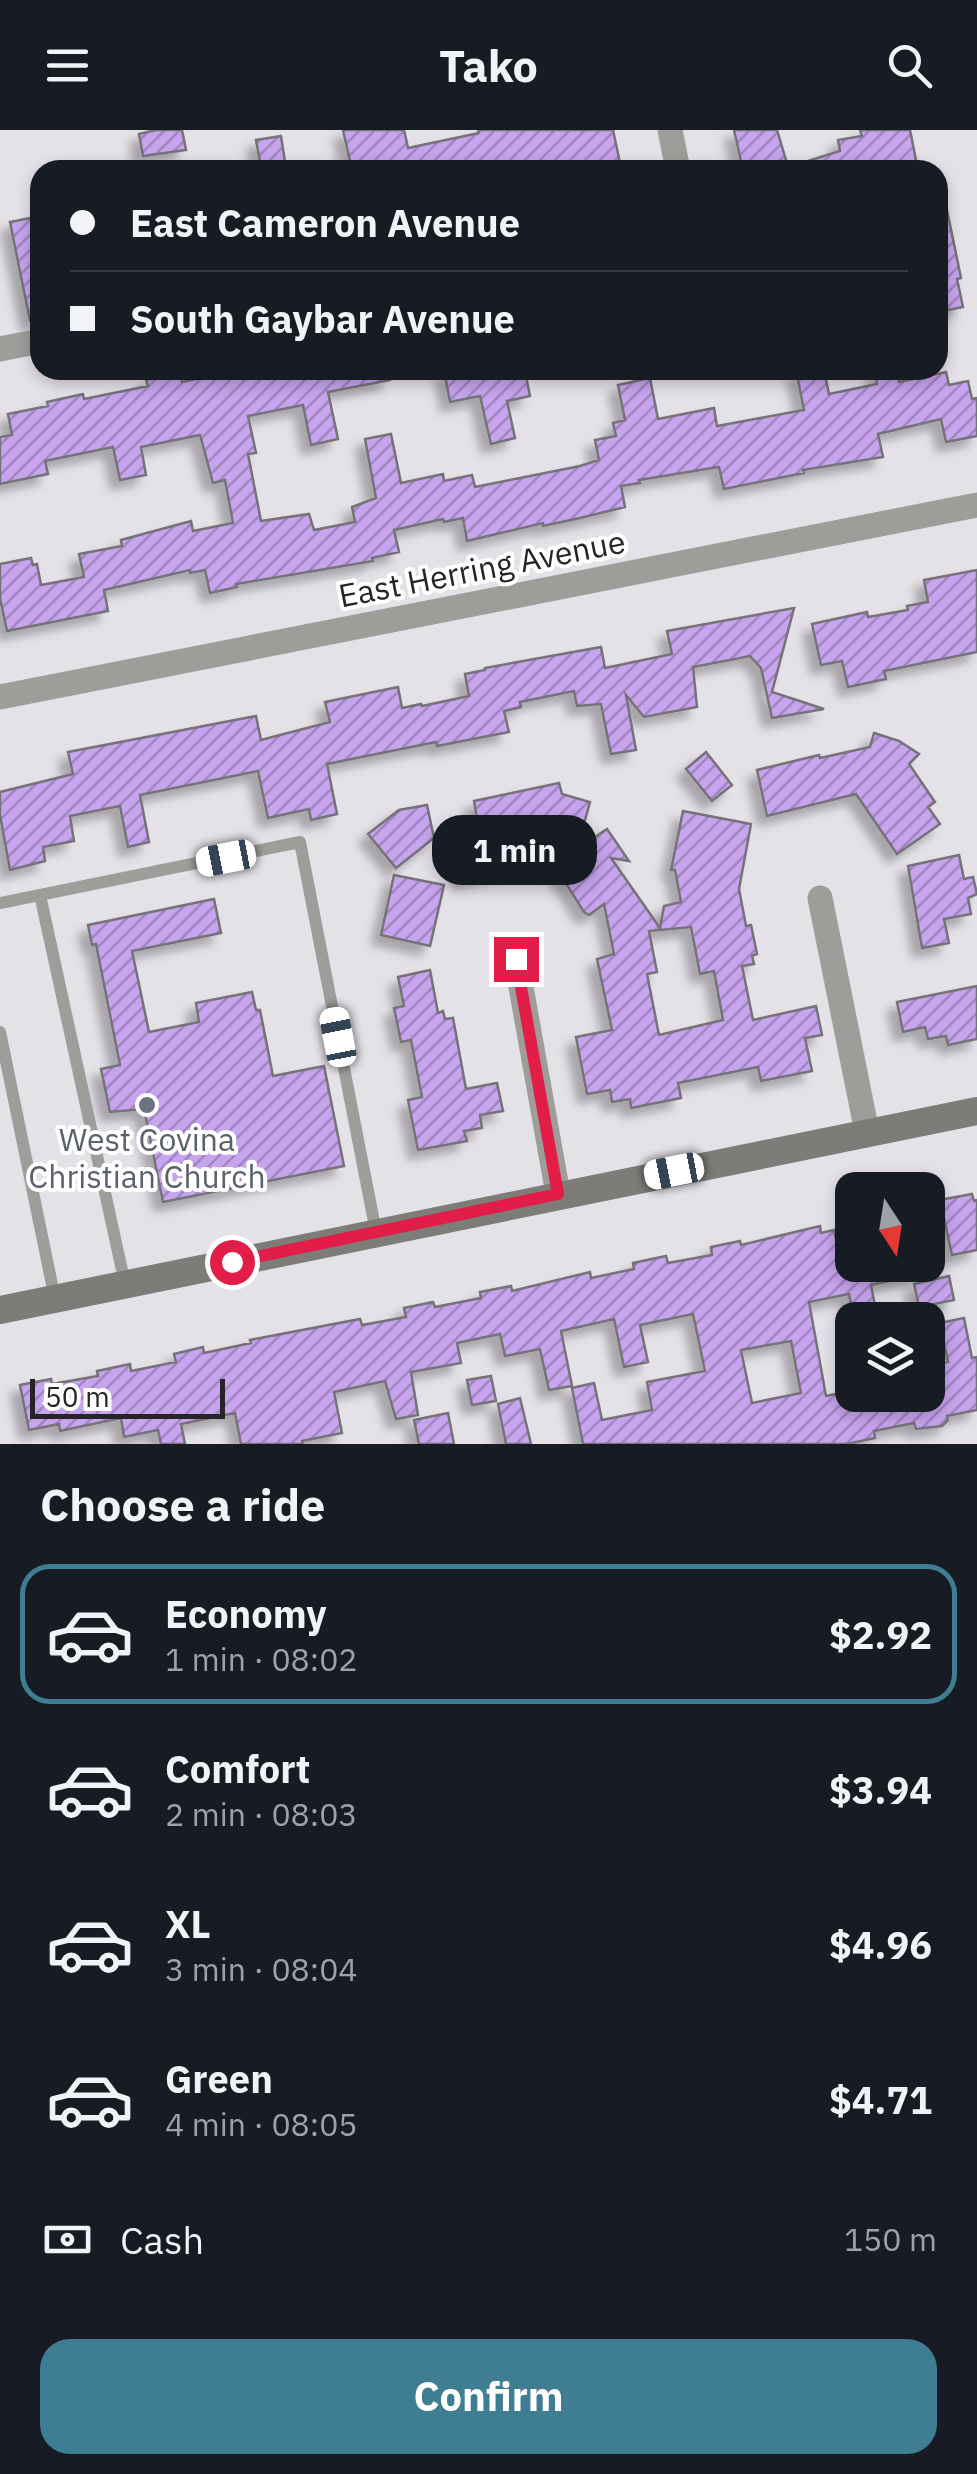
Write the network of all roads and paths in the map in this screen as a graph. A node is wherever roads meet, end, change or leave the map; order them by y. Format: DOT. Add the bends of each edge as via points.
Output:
graph roads {
  1 [pos="670,130"];
  2 [pos="676,160"];
  3 [pos="30,343"];
  4 [pos="0,349"];
  5 [pos="977,505"];
  6 [pos="0,696"];
  7 [pos="40,896"];
  8 [pos="820,898"];
  9 [pos="0,903"];
  10 [pos="516,959"];
  11 [pos="0,1032"];
  12 [pos="977,1111"];
  13 [pos="867,1132"];
  14 [pos="558,1194"];
  15 [pos="376,1232"];
  16 [pos="125,1284"];
  17 [pos="55,1299"];
  18 [pos="0,1310"];
  1 -- 2 [label="street"];
  3 -- 4 [label="street"];
  5 -- 6 [label="street, East Herring Avenue"];
  7 -- 9 [label="lane"];
  7 -- 15 [label="lane" via="300,842"];
  7 -- 16 [label="lane"];
  8 -- 13 [label="street"];
  10 -- 14 [label="street"];
  11 -- 17 [label="lane"];
  12 -- 13 [label="main road"];
  13 -- 14 [label="main road"];
  14 -- 15 [label="main road"];
  15 -- 16 [label="main road"];
  16 -- 17 [label="main road"];
  17 -- 18 [label="main road"];
}
